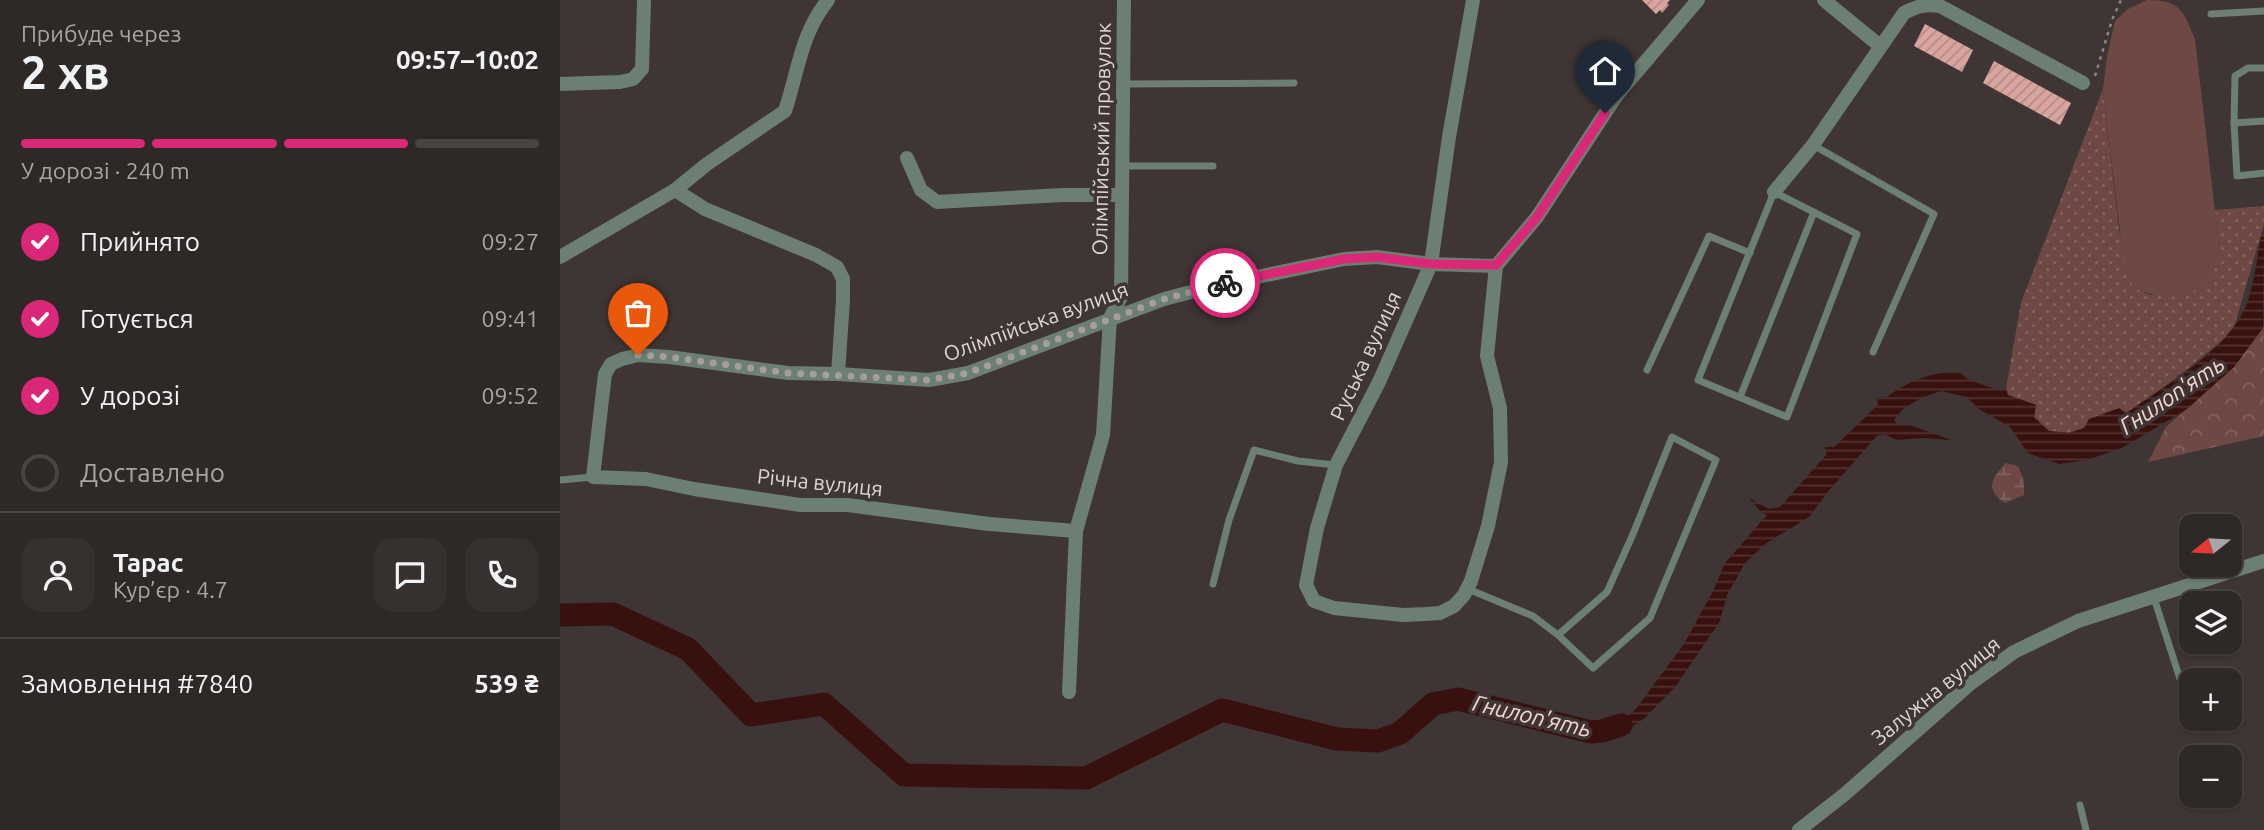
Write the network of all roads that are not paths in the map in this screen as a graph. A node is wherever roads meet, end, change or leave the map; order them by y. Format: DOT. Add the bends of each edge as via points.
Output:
graph roads {
  1 [pos="644,0"];
  2 [pos="828,0"];
  3 [pos="1124,0"];
  4 [pos="1473,0"];
  5 [pos="1698,0"];
  6 [pos="1824,0"];
  7 [pos="2264,11"];
  8 [pos="2211,14"];
  9 [pos="1880,46"];
  10 [pos="2264,68"];
  11 [pos="1294,83"];
  12 [pos="2083,83"];
  13 [pos="560,84"];
  14 [pos="1124,84"];
  15 [pos="2264,121"];
  16 [pos="2234,123"];
  17 [pos="1813,145"];
  18 [pos="907,158"];
  19 [pos="1122,166"];
  20 [pos="1213,166"];
  21 [pos="2264,173"];
  22 [pos="675,190"];
  23 [pos="1774,192"];
  24 [pos="1122,195"];
  25 [pos="1814,212"];
  26 [pos="1750,253"];
  27 [pos="560,257"];
  28 [pos="1431,264"];
  29 [pos="1496,265"];
  30 [pos="1110,318"];
  31 [pos="1873,352"];
  32 [pos="1647,370"];
  33 [pos="838,374"];
  34 [pos="1740,397"];
  35 [pos="1336,466"];
  36 [pos="593,477"];
  37 [pos="560,480"];
  38 [pos="1076,531"];
  39 [pos="2264,561"];
  40 [pos="1213,584"];
  41 [pos="1467,589"];
  42 [pos="2154,598"];
  43 [pos="1558,635"];
  44 [pos="2179,676"];
  45 [pos="1069,692"];
  46 [pos="2080,805"];
  47 [pos="1799,830"];
  48 [pos="2086,830"];
  1 -- 13 [label="street" via="642,69 633,79"];
  2 -- 22 [label="street" via="807,33 785,111"];
  3 -- 14 [label="street, Олімпійський провулок"];
  4 -- 28 [label="street, Руська вулиця"];
  5 -- 29 [label="street" via="1617,95 1537,217"];
  6 -- 9 [label="street"];
  7 -- 8 [label="lane"];
  9 -- 12 [label="street" via="1904,13 1928,4"];
  9 -- 17 [label="street"];
  10 -- 16 [label="lane" via="2248,68 2235,76"];
  11 -- 14 [label="lane"];
  14 -- 19 [label="street, Олімпійський провулок"];
  15 -- 16 [label="lane"];
  16 -- 21 [label="lane" via="2237,176"];
  17 -- 23 [label="street"];
  17 -- 31 [label="lane" via="1934,214"];
  18 -- 24 [label="street" via="921,190 937,202"];
  19 -- 20 [label="lane"];
  19 -- 24 [label="street, Олімпійський провулок"];
  22 -- 27 [label="street"];
  22 -- 33 [label="street" via="705,209 837,267 843,279"];
  23 -- 25 [label="lane"];
  23 -- 26 [label="lane"];
  24 -- 30 [label="street, Олімпійський провулок" via="1121,297"];
  25 -- 34 [label="lane"];
  25 -- 34 [label="lane" via="1857,234 1787,417"];
  26 -- 32 [label="lane" via="1709,236"];
  26 -- 34 [label="lane" via="1698,380"];
  28 -- 29 [label="street, Олімпійська вулиця"];
  28 -- 30 [label="street, Олімпійська вулиця" via="1377,257 1344,259 1218,285"];
  28 -- 35 [label="street, Руська вулиця" via="1379,383"];
  29 -- 41 [label="street" via="1487,356 1500,408 1501,463 1488,526"];
  30 -- 33 [label="street, Олімпійська вулиця" via="968,373 929,380"];
  30 -- 38 [label="street, Олімпійський провулок" via="1103,435"];
  33 -- 36 [label="street, Олімпійська вулиця" via="788,373 669,357 622,359 611,364 605,374"];
  35 -- 40 [label="lane" via="1254,450"];
  35 -- 41 [label="street, Руська вулиця" via="1306,585 1314,601 1334,608 1426,614 1454,606"];
  36 -- 37 [label="lane, Річна вулиця"];
  36 -- 38 [label="street, Річна вулиця" via="646,479 800,505 848,505"];
  38 -- 45 [label="street, Олімпійський провулок"];
  39 -- 42 [label="street, Залужна вулиця"];
  41 -- 43 [label="lane" via="1533,617"];
  42 -- 44 [label="lane"];
  42 -- 47 [label="street, Залужна вулиця" via="2078,621 2014,652"];
  43 -- 43 [label="lane" via="1607,592 1672,438 1716,460 1650,618 1592,668"];
  46 -- 48 [label="lane"];
}
